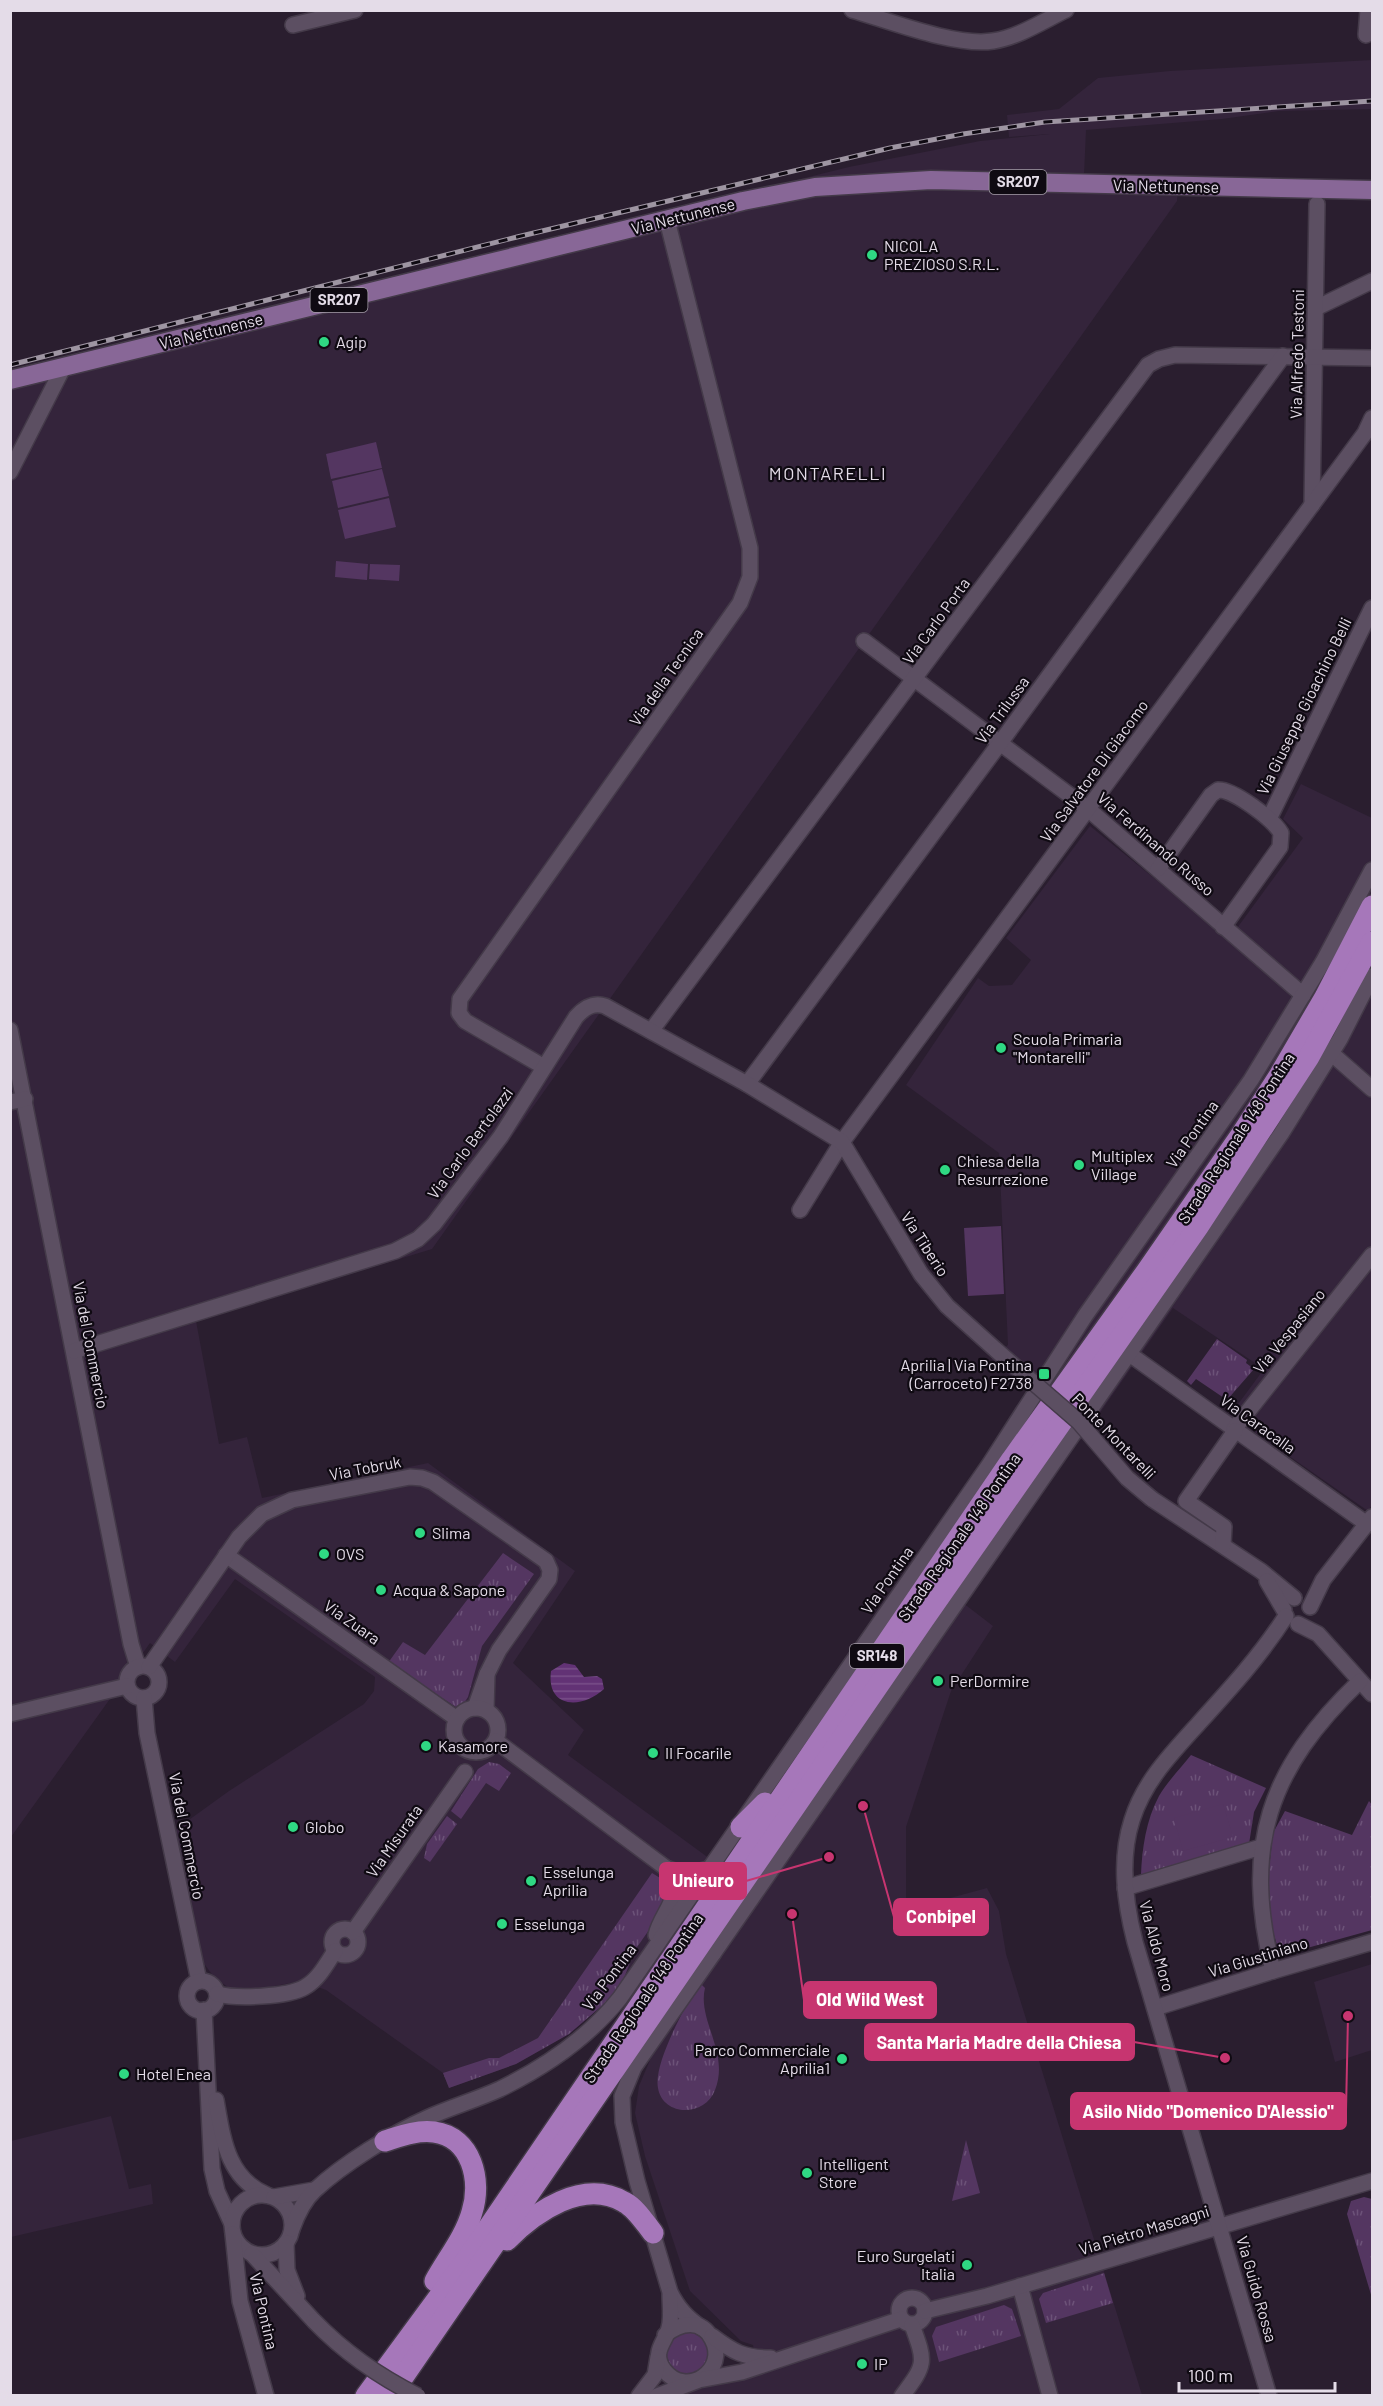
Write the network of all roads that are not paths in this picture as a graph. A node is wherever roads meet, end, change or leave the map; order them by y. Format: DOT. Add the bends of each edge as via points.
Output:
graph roads {
  1 [pos="355,10"];
  2 [pos="852,10"];
  3 [pos="1066,10"];
  4 [pos="1368,10"];
  5 [pos="293,25"];
  6 [pos="1366,35"];
  7 [pos="1372,190"];
  8 [pos="1317,204"];
  9 [pos="667,220"];
  10 [pos="1372,281"];
  11 [pos="1316,308"];
  12 [pos="1283,356"];
  13 [pos="1314,356"];
  14 [pos="1372,358"];
  15 [pos="64,366"];
  16 [pos="10,380"];
  17 [pos="1372,418"];
  18 [pos="10,472"];
  19 [pos="1312,505"];
  20 [pos="1372,608"];
  21 [pos="864,641"];
  22 [pos="915,679"];
  23 [pos="1000,743"];
  24 [pos="1088,809"];
  25 [pos="1269,819"];
  26 [pos="1158,869"];
  27 [pos="1372,870"];
  28 [pos="1372,906"];
  29 [pos="1223,927"];
  30 [pos="1372,942"];
  31 [pos="1372,976"];
  32 [pos="1303,995"];
  33 [pos="10,1030"];
  34 [pos="651,1031"];
  35 [pos="1331,1053"];
  36 [pos="544,1067"];
  37 [pos="747,1084"];
  38 [pos="1372,1089"];
  39 [pos="18,1100"];
  40 [pos="842,1142"];
  41 [pos="800,1210"];
  42 [pos="1372,1255"];
  43 [pos="74,1350"];
  44 [pos="996,1350"];
  45 [pos="1128,1353"];
  46 [pos="1235,1430"];
  47 [pos="1370,1520"];
  48 [pos="1223,1545"];
  49 [pos="226,1556"];
  50 [pos="1323,1580"];
  51 [pos="1311,1610"];
  52 [pos="1292,1612"];
  53 [pos="1318,1634"];
  54 [pos="143,1667"];
  55 [pos="1360,1681"];
  56 [pos="127,1686"];
  57 [pos="1372,1694"];
  58 [pos="144,1698"];
  59 [pos="480,1709"];
  60 [pos="10,1714"];
  61 [pos="457,1719"];
  62 [pos="496,1741"];
  63 [pos="471,1750"];
  64 [pos="796,1773"];
  65 [pos="741,1827"];
  66 [pos="1261,1847"];
  67 [pos="666,1868"];
  68 [pos="711,1869"];
  69 [pos="1125,1888"];
  70 [pos="737,1891"];
  71 [pos="1372,1942"];
  72 [pos="716,1944"];
  73 [pos="655,1947"];
  74 [pos="1273,1971"];
  75 [pos="199,1981"];
  76 [pos="217,1994"];
  77 [pos="1155,2008"];
  78 [pos="204,2010"];
  79 [pos="207,2050"];
  80 [pos="384,2141"];
  81 [pos="1372,2181"];
  82 [pos="314,2190"];
  83 [pos="271,2196"];
  84 [pos="1220,2226"];
  85 [pos="232,2229"];
  86 [pos="653,2233"];
  87 [pos="289,2236"];
  88 [pos="252,2254"];
  89 [pos="1020,2286"];
  90 [pos="465,2288"];
  91 [pos="670,2292"];
  92 [pos="914,2320"];
  93 [pos="314,2321"];
  94 [pos="413,2329"];
  95 [pos="706,2331"];
  96 [pos="665,2335"];
  97 [pos="658,2354"];
  98 [pos="780,2359"];
  99 [pos="699,2380"];
  100 [pos="266,2396"];
  101 [pos="366,2396"];
  102 [pos="390,2396"];
  103 [pos="418,2396"];
  104 [pos="639,2396"];
  105 [pos="657,2396"];
  106 [pos="902,2396"];
  107 [pos="1050,2396"];
  108 [pos="1269,2396"];
  1 -- 5 [label="street"];
  2 -- 3 [label="street" via="980,42 1007,37"];
  4 -- 6 [label="street"];
  7 -- 9 [label="main road, Via Nettunense / SR207" via="871,182 791,190"];
  8 -- 11 [label="street, Via Alfredo Testoni"];
  9 -- 15 [label="main road, Via Nettunense / SR207"];
  9 -- 36 [label="street, Via della Tecnica" via="750,548 750,577 740,603 460,999 459,1013 465,1021"];
  10 -- 11 [label="street"];
  11 -- 13 [label="street, Via Alfredo Testoni"];
  12 -- 13 [label="street, Via Carlo Porta"];
  12 -- 22 [label="street, Via Carlo Porta" via="1175,355 1148,365"];
  12 -- 23 [label="street, Via Trilussa"];
  13 -- 14 [label="street, Via Carlo Porta"];
  13 -- 19 [label="street, Via Alfredo Testoni"];
  15 -- 16 [label="main road, Via Nettunense / SR207"];
  15 -- 18 [label="street"];
  17 -- 19 [label="street, Via Salvatore Di Giacomo"];
  19 -- 24 [label="street, Via Salvatore Di Giacomo"];
  20 -- 25 [label="street, Via Giuseppe Gioachino Belli"];
  21 -- 22 [label="street, Via Ferdinando Russo"];
  22 -- 23 [label="street, Via Ferdinando Russo"];
  22 -- 34 [label="street, Via Carlo Porta"];
  23 -- 24 [label="street, Via Ferdinando Russo"];
  23 -- 37 [label="street, Via Trilussa"];
  24 -- 26 [label="street, Via Ferdinando Russo"];
  24 -- 40 [label="street, Via Salvatore Di Giacomo"];
  25 -- 26 [label="street" via="1232,792 1221,790 1211,795"];
  25 -- 29 [label="street" via="1282,837 1279,849"];
  26 -- 29 [label="street, Via Ferdinando Russo"];
  27 -- 32 [label="street, Via Pontina"];
  28 -- 64 [label="highway, Strada Regionale 148 Pontina / SR148" via="1325,997 1243,1132"];
  29 -- 32 [label="street, Via Ferdinando Russo"];
  30 -- 70 [label="highway, Strada Regionale 148 Pontina / SR148" via="1276,1111"];
  31 -- 35 [label="street"];
  32 -- 65 [label="street, Via Pontina" via="1251,1080 1085,1316 989,1464"];
  33 -- 39 [label="street, Via del Commercio"];
  34 -- 36 [label="street, Via Carlo Bertolazzi" via="605,1006 593,1005 576,1017"];
  34 -- 37 [label="street, Via Carlo Bertolazzi"];
  35 -- 38 [label="street"];
  35 -- 45 [label="street" via="1281,1134"];
  36 -- 43 [label="street, Via Carlo Bertolazzi" via="501,1136 431,1228 411,1243"];
  37 -- 40 [label="street, Via Carlo Bertolazzi"];
  39 -- 43 [label="street, Via del Commercio"];
  40 -- 41 [label="street, Via Salvatore Di Giacomo"];
  40 -- 44 [label="street, Via Tiberio" via="921,1275"];
  42 -- 46 [label="street, Via Vespasiano"];
  43 -- 54 [label="street, Via del Commercio" via="131,1644"];
  44 -- 48 [label="street, Ponte Montarelli, bridge" via="1088,1430 1127,1478"];
  45 -- 46 [label="street, Via Caracalla"];
  45 -- 72 [label="street"];
  46 -- 47 [label="street, Via Caracalla"];
  46 -- 48 [label="street, Via Vespasiano" via="1186,1501 1224,1527"];
  47 -- 50 [label="street, Via Aldo Moro"];
  48 -- 52 [label="street" via="1261,1571"];
  49 -- 54 [label="street, Via Tobruk"];
  49 -- 59 [label="street, Via Tobruk" via="253,1521 287,1501 410,1477 431,1481 546,1561 550,1568 549,1579 499,1650 487,1674"];
  49 -- 61 [label="street, Via Zuara"];
  50 -- 51 [label="street, Via Aldo Moro"];
  50 -- 52 [label="street, Via Aldo Moro"];
  51 -- 52 [label="street, Via Aldo Moro" via="1306,1621"];
  51 -- 52 [label="street" via="1306,1600"];
  51 -- 53 [label="street"];
  52 -- 53 [label="street"];
  52 -- 69 [label="street, Via Aldo Moro" via="1155,1772 1131,1822 1125,1851"];
  53 -- 55 [label="street"];
  54 -- 56 [label="street" via="129,1675"];
  54 -- 58 [label="street" via="157,1674 159,1685 155,1693"];
  55 -- 57 [label="street"];
  55 -- 66 [label="street" via="1326,1714 1305,1744 1276,1795"];
  56 -- 58 [label="street" via="133,1695"];
  56 -- 60 [label="street"];
  58 -- 75 [label="street, Via del Commercio" via="147,1733"];
  59 -- 61 [label="street" via="468,1710"];
  59 -- 62 [label="street" via="496,1720"];
  61 -- 63 [label="street" via="454,1732 459,1744"];
  62 -- 63 [label="street" via="492,1746"];
  62 -- 67 [label="street"];
  63 -- 76 [label="street, Via Misurata" via="465,1772 353,1932 358,1939 355,1951 343,1955 335,1950 321,1973 302,1989 236,1997"];
  64 -- 65 [label="highway"];
  64 -- 94 [label="highway, Strada Regionale 148 Pontina / SR148" via="469,2256"];
  65 -- 68 [label="street, Via Pontina"];
  66 -- 69 [label="street"];
  66 -- 74 [label="street" via="1260,1908"];
  67 -- 68 [label="street" via="692,1874"];
  67 -- 73 [label="street" via="673,1879 674,1896 658,1928"];
  68 -- 73 [label="street, Via Pontina"];
  69 -- 77 [label="street, Via Aldo Moro" via="1133,1936"];
  70 -- 72 [label="highway"];
  70 -- 90 [label="highway, Strada Regionale 148 Pontina / SR148"];
  71 -- 74 [label="street, Via Giustiniano"];
  72 -- 86 [label="street" via="634,2067 622,2096 627,2141"];
  73 -- 80 [label="street, Via Pontina" via="612,2008 563,2051 500,2089"];
  74 -- 77 [label="street, Via Giustiniano"];
  75 -- 76 [label="street" via="210,1983"];
  75 -- 78 [label="street" via="189,1987 187,1997 191,2006"];
  76 -- 78 [label="street" via="212,2006"];
  77 -- 84 [label="street, Via Aldo Moro"];
  78 -- 79 [label="street"];
  79 -- 83 [label="street" via="232,2164 246,2183"];
  79 -- 85 [label="street" via="212,2169"];
  80 -- 82 [label="street, Via Pontina"];
  80 -- 94 [label="highway" via="411,2133 446,2135 464,2150 475,2175 470,2220"];
  81 -- 84 [label="street, Via Pietro Mascagni"];
  82 -- 83 [label="street, Via Pontina"];
  82 -- 87 [label="street, Via Pontina"];
  83 -- 85 [label="street" via="251,2196 241,2203 234,2213"];
  83 -- 87 [label="street" via="290,2213"];
  84 -- 89 [label="street, Via Pietro Mascagni"];
  84 -- 108 [label="street, Via Guido Rossa"];
  85 -- 88 [label="street" via="244,2249"];
  85 -- 100 [label="street, Via Pontina" via="240,2301"];
  86 -- 90 [label="highway" via="625,2202 592,2194 573,2197 540,2212 519,2228"];
  86 -- 91 [label="street"];
  87 -- 88 [label="street" via="271,2254"];
  87 -- 93 [label="street" via="285,2260 290,2282"];
  88 -- 93 [label="street"];
  89 -- 92 [label="street, Via Pietro Mascagni"];
  89 -- 107 [label="street"];
  90 -- 102 [label="highway, Strada Regionale 148 Pontina / SR148"];
  91 -- 95 [label="street, Via Pietro Mascagni" via="683,2313"];
  91 -- 96 [label="street" via="669,2328"];
  92 -- 98 [label="street, Via Pietro Mascagni"];
  92 -- 106 [label="street" via="923,2362 921,2371"];
  93 -- 103 [label="street, bridge" via="361,2363"];
  94 -- 101 [label="highway, Strada Regionale 148 Pontina / SR148"];
  95 -- 96 [label="street" via="689,2324"];
  95 -- 98 [label="street, Via Pietro Mascagni" via="733,2351 752,2358"];
  95 -- 99 [label="street" via="715,2344 717,2356 709,2374"];
  96 -- 97 [label="street"];
  97 -- 99 [label="street, Via Pietro Mascagni" via="669,2376 686,2383"];
  97 -- 104 [label="street" via="655,2375"];
  98 -- 99 [label="street, Via Pietro Mascagni" via="742,2372"];
  99 -- 105 [label="street, Via Pietro Mascagni"];
}
